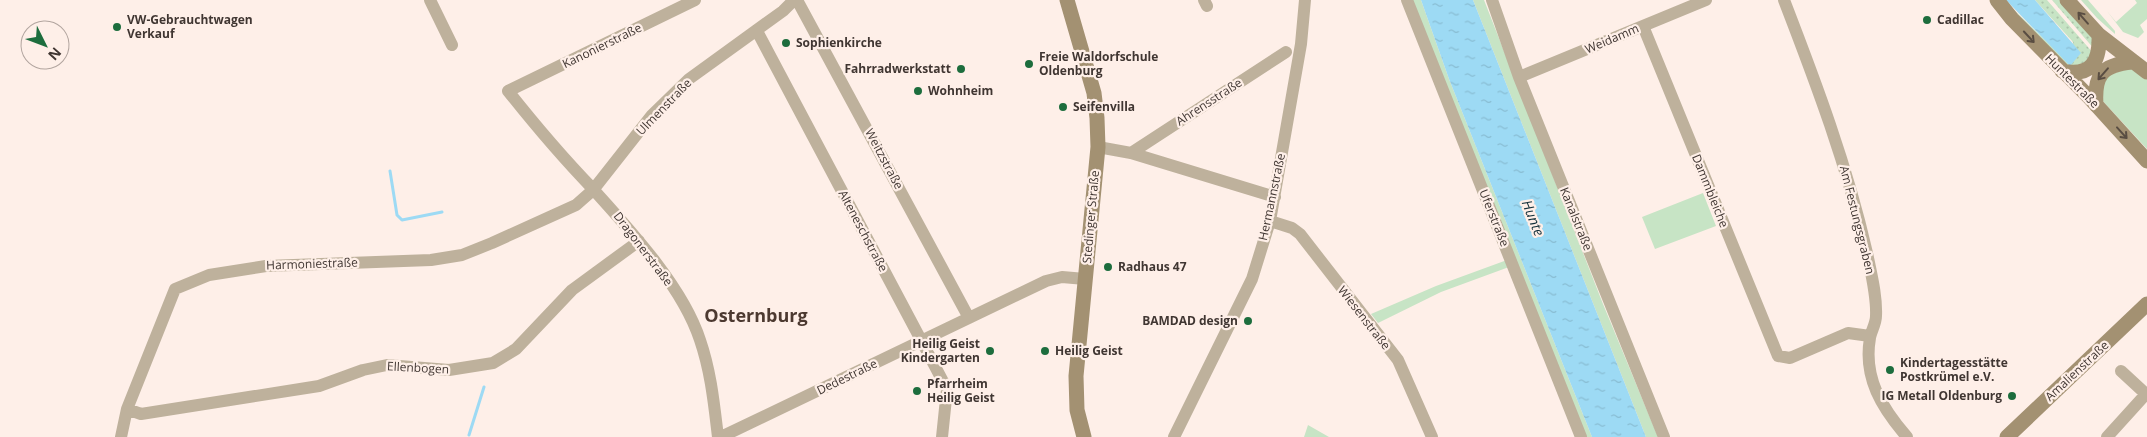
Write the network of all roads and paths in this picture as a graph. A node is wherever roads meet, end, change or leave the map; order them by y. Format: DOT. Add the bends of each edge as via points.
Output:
graph roads {
  1 [pos="430,0"];
  2 [pos="695,0"];
  3 [pos="795,0"];
  4 [pos="1067,0"];
  5 [pos="1305,0"];
  6 [pos="1407,0"];
  7 [pos="1492,0"];
  8 [pos="1706,0"];
  9 [pos="1784,0"];
  10 [pos="1998,0"];
  11 [pos="2068,0"];
  12 [pos="1643,26"];
  13 [pos="757,30"];
  14 [pos="2099,35"];
  15 [pos="452,45"];
  16 [pos="1286,52"];
  17 [pos="2132,62"];
  18 [pos="2062,71"];
  19 [pos="2147,72"];
  20 [pos="1518,77"];
  21 [pos="508,91"];
  22 [pos="2096,106"];
  23 [pos="1098,148"];
  24 [pos="1131,153"];
  25 [pos="2147,161"];
  26 [pos="593,190"];
  27 [pos="1275,197"];
  28 [pos="1270,221"];
  29 [pos="639,241"];
  30 [pos="1085,279"];
  31 [pos="2147,304"];
  32 [pos="969,318"];
  33 [pos="1870,336"];
  34 [pos="921,341"];
  35 [pos="2121,372"];
  36 [pos="2146,394"];
  37 [pos="127,409"];
  38 [pos="121,437"];
  39 [pos="719,437"];
  40 [pos="942,437"];
  41 [pos="1084,437"];
  42 [pos="1174,437"];
  43 [pos="1432,437"];
  44 [pos="1581,437"];
  45 [pos="1664,437"];
  46 [pos="1907,437"];
  47 [pos="2007,437"];
  48 [pos="2106,437"];
  1 -- 15 [label="street"];
  2 -- 21 [label="street, Kanonierstraße"];
  3 -- 13 [label="street, Ulmenstraße"];
  3 -- 32 [label="street, Weitzstraße"];
  4 -- 23 [label="street, Stedinger Straße" via="1094,93"];
  5 -- 27 [label="street, Hermannstraße" via="1301,44"];
  6 -- 44 [label="street, Uferstraße"];
  7 -- 20 [label="street, Kanalstraße"];
  8 -- 12 [label="street, Weidamm"];
  9 -- 33 [label="street, Am Festungsgraben" via="1832,127 1866,252 1876,317"];
  10 -- 18 [label="street, Huntestraße, one-way"];
  14 -- 11 [label="street, one-way"];
  12 -- 20 [label="street, Weidamm"];
  12 -- 33 [label="street, Dammbleiche" via="1778,356 1790,358 1848,333"];
  13 -- 26 [label="street, Ulmenstraße" via="689,79 652,115"];
  13 -- 34 [label="street, Alteneschstraße"];
  14 -- 17 [label="street"];
  14 -- 18 [label="street" via="2098,56 2092,66 2083,72"];
  16 -- 24 [label="street, Ahrensstraße"];
  17 -- 19 [label="street"];
  17 -- 22 [label="street, one-way" via="2116,64 2101,74 2096,84"];
  18 -- 22 [label="street, Huntestraße"];
  20 -- 45 [label="street, Kanalstraße"];
  21 -- 26 [label="street, Dragonerstraße"];
  22 -- 25 [label="street, Huntestraße, one-way"];
  23 -- 24 [label="street"];
  23 -- 30 [label="street, Stedinger Straße"];
  24 -- 27 [label="street"];
  26 -- 29 [label="street, Dragonerstraße"];
  26 -- 37 [label="street, Harmoniestraße" via="576,205 462,255 431,260 266,266 209,274 175,289"];
  27 -- 28 [label="street, Hermannstraße"];
  28 -- 42 [label="street, Hermannstraße" via="1252,279"];
  28 -- 43 [label="street, Wiesenstraße" via="1300,234 1398,360"];
  29 -- 37 [label="street, Ellenbogen" via="572,290 516,349 493,363 449,370 387,365 309,387 141,414"];
  29 -- 39 [label="street, Dragonerstraße" via="682,303 700,338 711,380"];
  30 -- 32 [label="street, Dedestraße" via="1057,278"];
  30 -- 41 [label="street, Stedinger Straße" via="1075,391"];
  31 -- 47 [label="street, Amalienstraße"];
  32 -- 34 [label="street, Dedestraße"];
  33 -- 46 [label="street, Am Festungsgraben" via="1872,385"];
  34 -- 39 [label="street, Dedestraße"];
  34 -- 40 [label="street, Alteneschstraße" via="947,389"];
  35 -- 36 [label="street"];
  36 -- 48 [label="street"];
  37 -- 38 [label="street, Harmoniestraße"];
}
